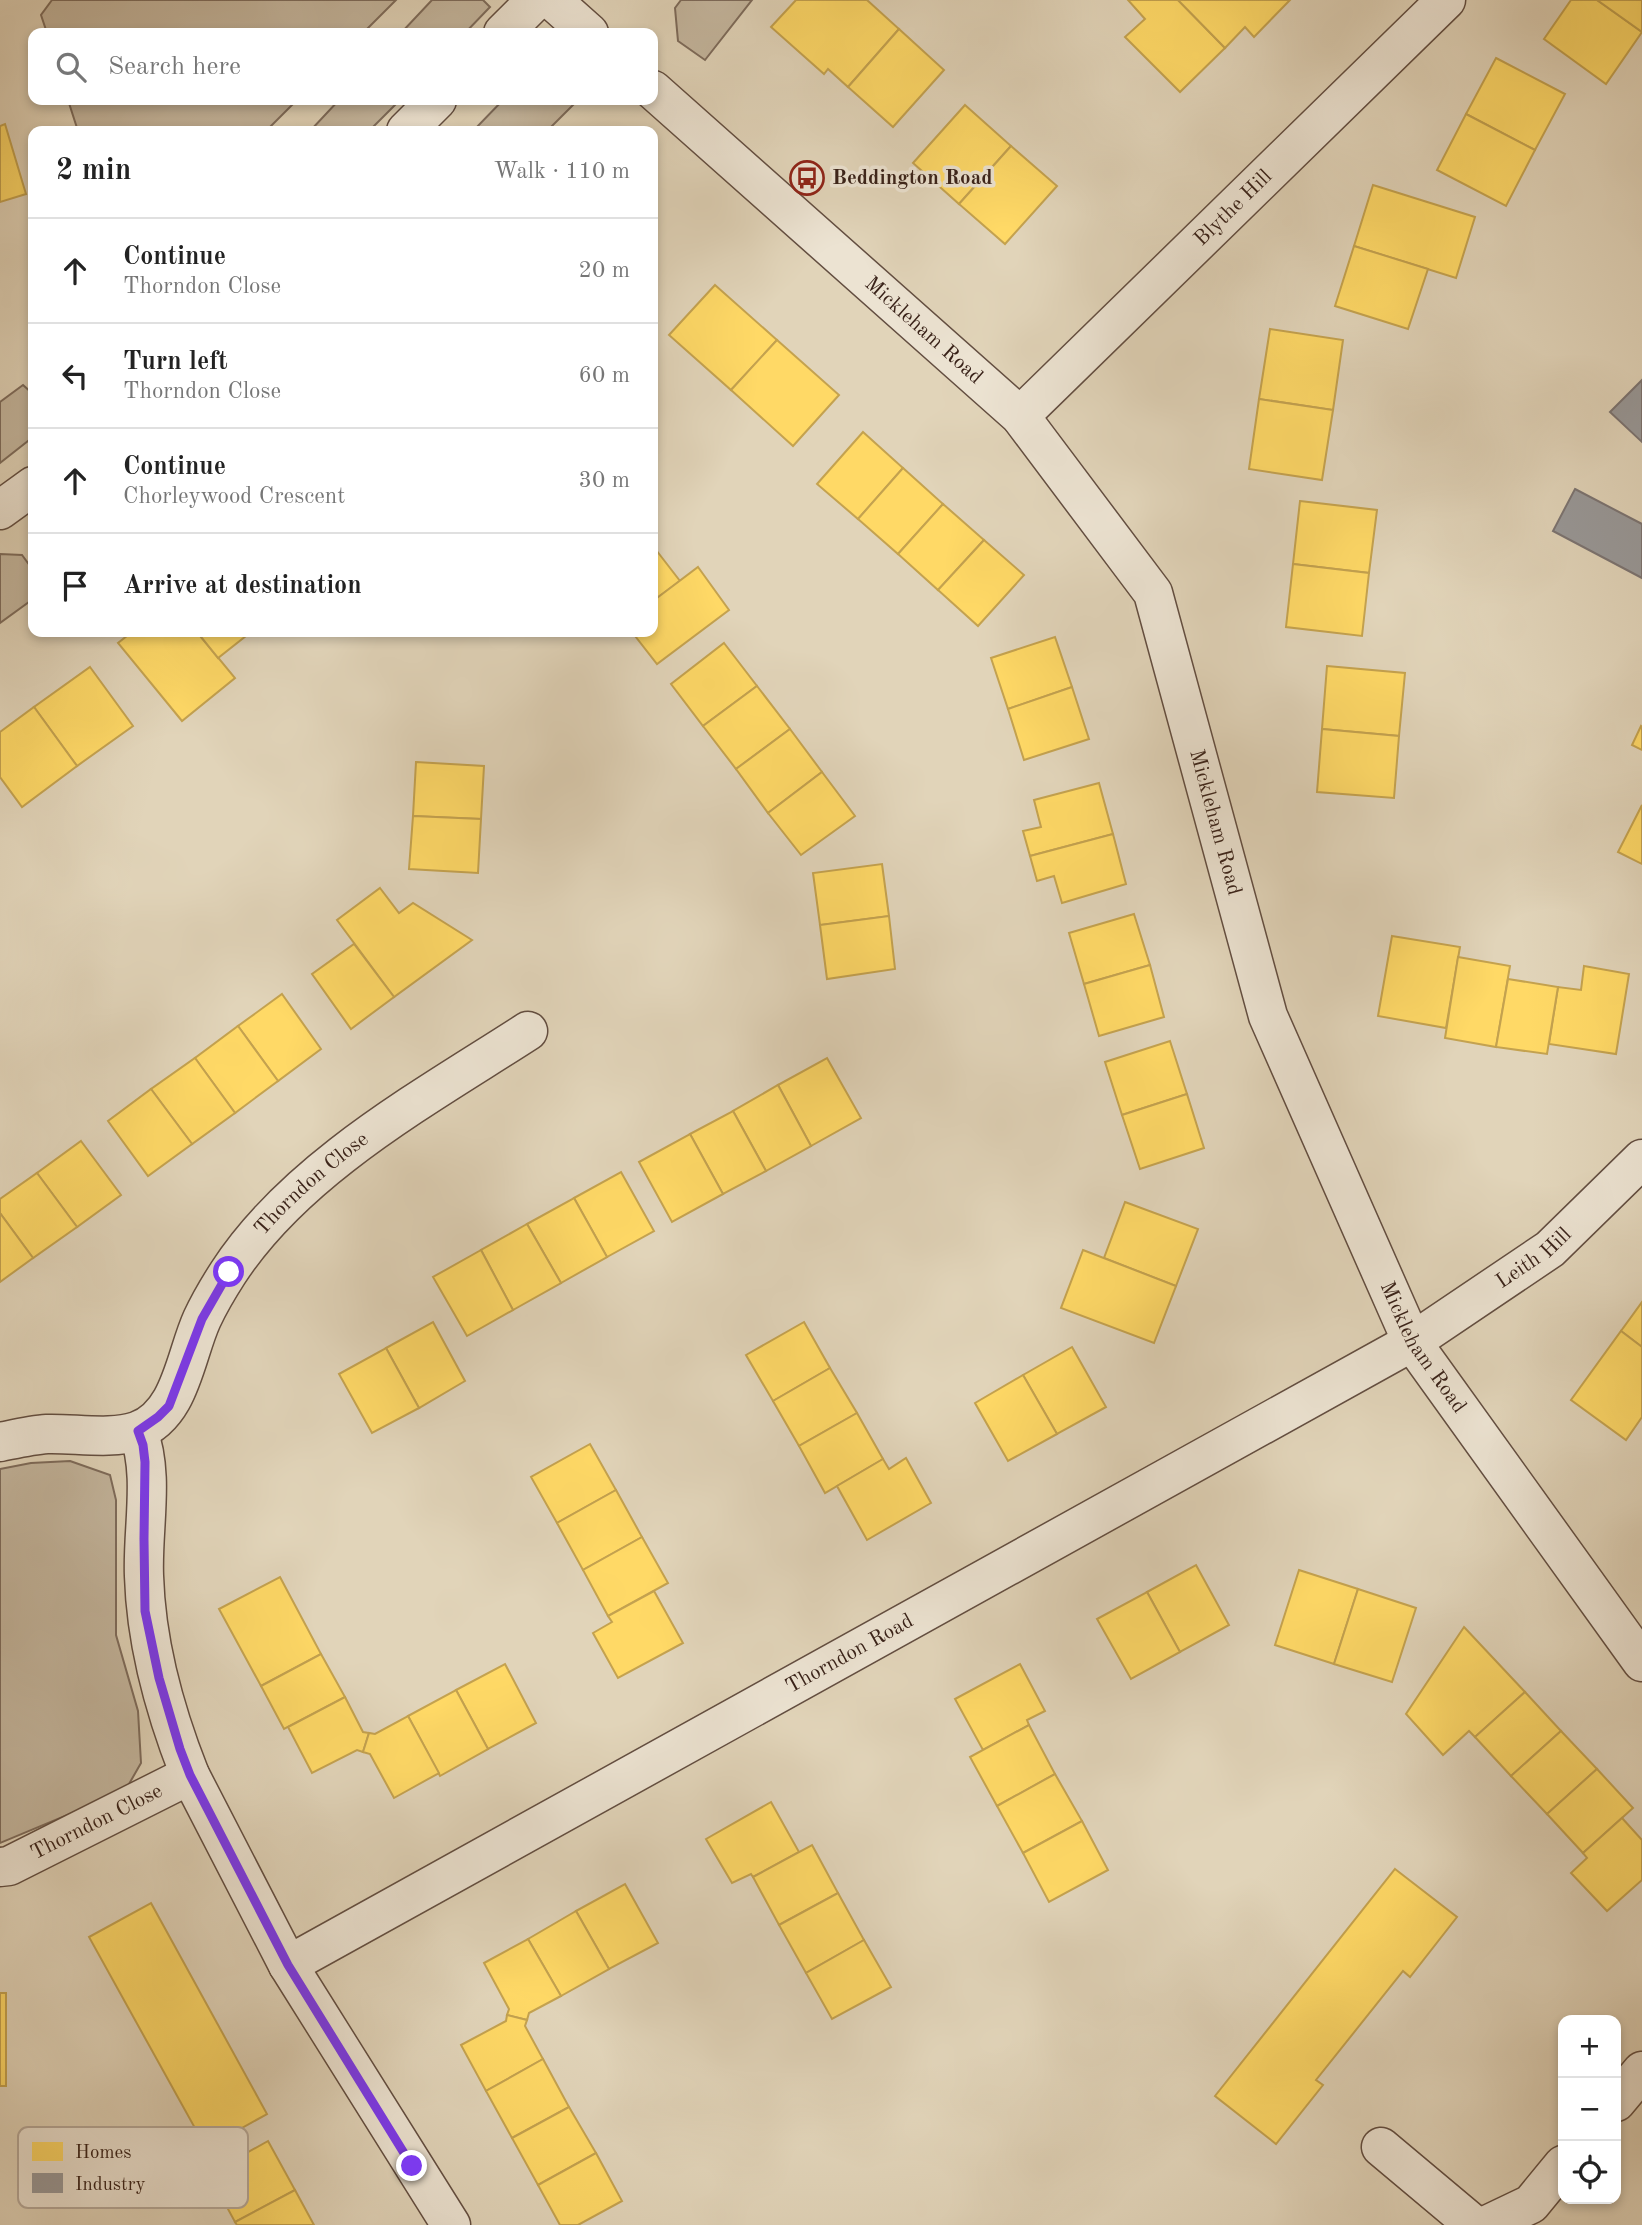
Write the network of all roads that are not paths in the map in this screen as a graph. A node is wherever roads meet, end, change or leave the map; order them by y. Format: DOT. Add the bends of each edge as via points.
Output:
graph roads {
  1 [pos="536,0"];
  2 [pos="552,0"];
  3 [pos="1446,0"];
  4 [pos="508,28"];
  5 [pos="583,28"];
  6 [pos="658,94"];
  7 [pos="432,105"];
  8 [pos="411,126"];
  9 [pos="1020,416"];
  10 [pos="28,490"];
  11 [pos="0,510"];
  12 [pos="528,1031"];
  13 [pos="1642,1159"];
  14 [pos="1412,1342"];
  15 [pos="138,1431"];
  16 [pos="0,1442"];
  17 [pos="1642,1662"];
  18 [pos="190,1775"];
  19 [pos="0,1867"];
  20 [pos="288,1965"];
  21 [pos="1642,2071"];
  22 [pos="1621,2096"];
  23 [pos="1381,2147"];
  24 [pos="1558,2171"];
  25 [pos="451,2225"];
  26 [pos="1474,2225"];
  27 [pos="1487,2225"];
  1 -- 4 [label="street"];
  2 -- 5 [label="street"];
  3 -- 9 [label="street, Blythe Hill"];
  6 -- 9 [label="street, Mickleham Road"];
  7 -- 8 [label="street"];
  9 -- 14 [label="street, Mickleham Road" via="1153,593 1268,1016"];
  10 -- 11 [label="street"];
  12 -- 15 [label="street, Thorndon Close" via="342,1155 298,1191 229,1272 202,1319 169,1406"];
  13 -- 14 [label="street, Leith Hill" via="1550,1250"];
  14 -- 17 [label="street, Mickleham Road"];
  14 -- 20 [label="street, Thorndon Road"];
  15 -- 16 [label="street" via="46,1434"];
  15 -- 18 [label="street" via="145,1462 145,1611 169,1715"];
  18 -- 19 [label="street, Thorndon Close"];
  18 -- 20 [label="street"];
  20 -- 25 [label="street"];
  21 -- 22 [label="street"];
  23 -- 26 [label="street"];
  24 -- 27 [label="street" via="1531,2204"];
}
